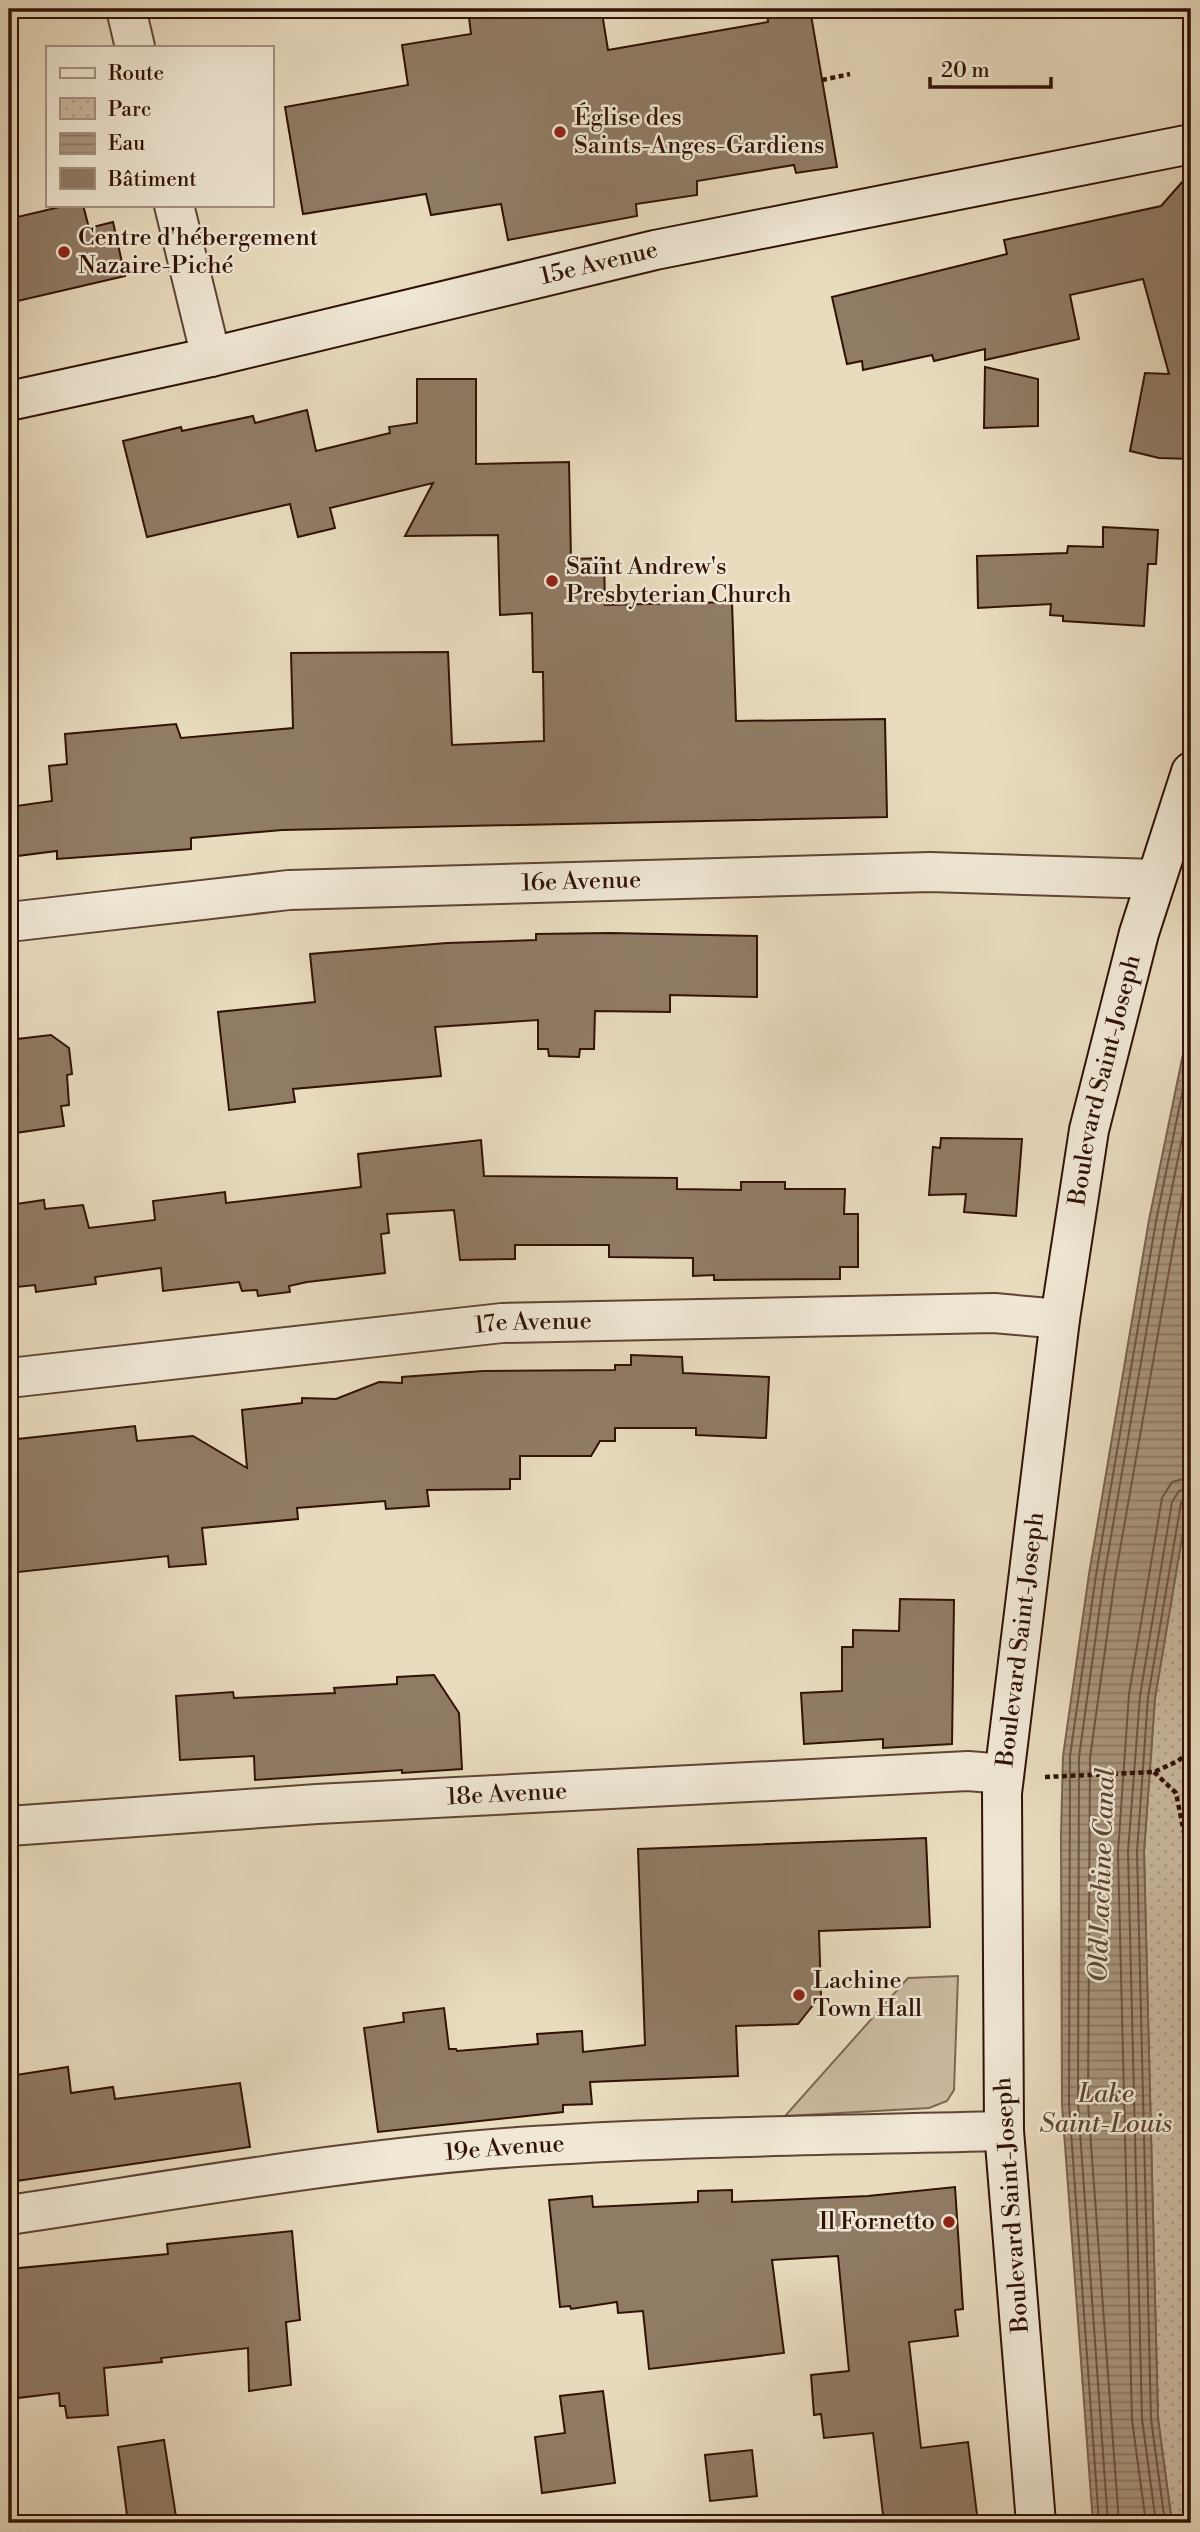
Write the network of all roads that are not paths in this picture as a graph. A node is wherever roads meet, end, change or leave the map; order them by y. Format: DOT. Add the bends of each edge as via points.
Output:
graph roads {
  1 [pos="126,9"];
  2 [pos="135,46"];
  3 [pos="1191,144"];
  4 [pos="174,206"];
  5 [pos="211,357"];
  6 [pos="9,401"];
  7 [pos="1191,772"];
  8 [pos="1156,879"];
  9 [pos="9,922"];
  10 [pos="1060,1319"];
  11 [pos="9,1378"];
  12 [pos="1004,1774"];
  13 [pos="9,1826"];
  14 [pos="1003,2131"];
  15 [pos="9,2215"];
  16 [pos="1036,2523"];
  1 -- 2 [label="street"];
  3 -- 5 [label="street, 15e Avenue" via="655,250"];
  4 -- 5 [label="street"];
  5 -- 6 [label="street, 15e Avenue"];
  7 -- 8 [label="street, Boulevard Saint-Joseph"];
  8 -- 9 [label="street, 16e Avenue" via="930,873 289,890"];
  8 -- 10 [label="street, Boulevard Saint-Joseph" via="1089,1130"];
  10 -- 11 [label="street, 17e Avenue" via="994,1313 502,1323"];
  10 -- 12 [label="street, Boulevard Saint-Joseph"];
  12 -- 13 [label="street, 18e Avenue" via="968,1771 317,1804"];
  12 -- 14 [label="street, Boulevard Saint-Joseph"];
  14 -- 15 [label="street, 19e Avenue" via="531,2146 329,2168"];
  14 -- 16 [label="street, Boulevard Saint-Joseph"];
}
